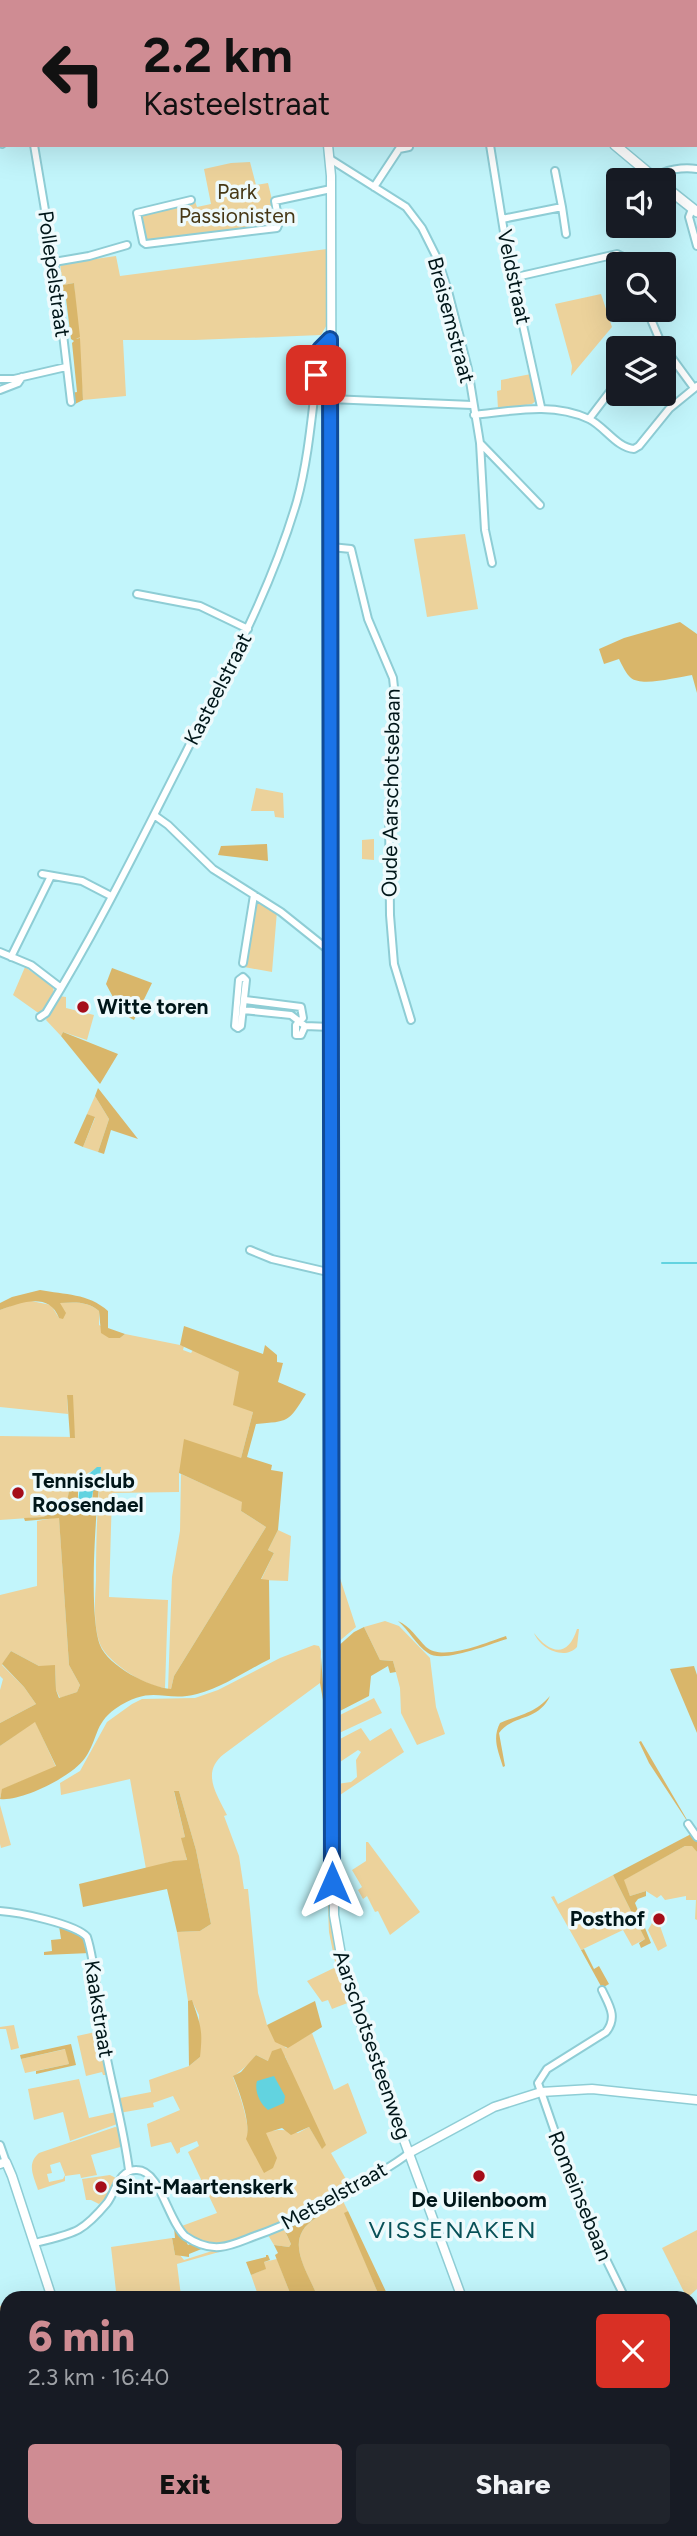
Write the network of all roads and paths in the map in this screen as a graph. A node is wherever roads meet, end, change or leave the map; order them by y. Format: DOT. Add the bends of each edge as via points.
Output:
graph roads {
  1 [pos="34,147"];
  2 [pos="328,147"];
  3 [pos="409,147"];
  4 [pos="489,147"];
  5 [pos="617,147"];
  6 [pos="330,159"];
  7 [pos="643,168"];
  8 [pos="697,169"];
  9 [pos="676,170"];
  10 [pos="555,171"];
  11 [pos="374,187"];
  12 [pos="331,189"];
  13 [pos="676,195"];
  14 [pos="191,200"];
  15 [pos="562,207"];
  16 [pos="695,210"];
  17 [pos="502,219"];
  18 [pos="566,234"];
  19 [pos="127,245"];
  20 [pos="697,246"];
  21 [pos="606,257"];
  22 [pos="54,262"];
  23 [pos="512,278"];
  24 [pos="330,339"];
  25 [pos="676,362"];
  26 [pos="66,367"];
  27 [pos="23,377"];
  28 [pos="0,379"];
  29 [pos="695,387"];
  30 [pos="0,390"];
  31 [pos="606,397"];
  32 [pos="331,399"];
  33 [pos="71,402"];
  34 [pos="472,405"];
  35 [pos="541,407"];
  36 [pos="474,415"];
  37 [pos="589,419"];
  38 [pos="480,443"];
  39 [pos="540,505"];
  40 [pos="331,547"];
  41 [pos="492,563"];
  42 [pos="137,594"];
  43 [pos="248,629"];
  44 [pos="154,815"];
  45 [pos="42,874"];
  46 [pos="51,876"];
  47 [pos="254,895"];
  48 [pos="111,896"];
  49 [pos="331,951"];
  50 [pos="0,952"];
  51 [pos="11,957"];
  52 [pos="243,963"];
  53 [pos="61,988"];
  54 [pos="245,1000"];
  55 [pos="243,1010"];
  56 [pos="40,1017"];
  57 [pos="411,1020"];
  58 [pos="302,1024"];
  59 [pos="331,1027"];
  60 [pos="250,1250"];
  61 [pos="332,1273"];
  62 [pos="688,1824"];
  63 [pos="697,1837"];
  64 [pos="0,1911"];
  65 [pos="601,1990"];
  66 [pos="541,2092"];
  67 [pos="697,2100"];
  68 [pos="0,2145"];
  69 [pos="409,2153"];
  70 [pos="3,2163"];
  71 [pos="129,2171"];
  72 [pos="36,2242"];
  73 [pos="50,2291"];
  74 [pos="459,2291"];
  75 [pos="622,2291"];
  1 -- 22 [label="street, Pollepelstraat"];
  2 -- 6 [label="main road, Aarschotsesteenweg"];
  3 -- 11 [label="street" via="399,149"];
  4 -- 17 [label="street, Veldstraat"];
  5 -- 7 [label="main road"];
  6 -- 11 [label="street, Breisemstraat"];
  6 -- 12 [label="main road, Aarschotsesteenweg"];
  8 -- 9 [label="street"];
  10 -- 15 [label="street"];
  11 -- 34 [label="street, Breisemstraat" via="406,207 438,260 468,369"];
  12 -- 14 [label="street" via="275,201 277,228 143,242 137,213"];
  12 -- 24 [label="main road, Aarschotsesteenweg"];
  13 -- 16 [label="main road"];
  15 -- 17 [label="street"];
  15 -- 18 [label="street"];
  16 -- 20 [label="street" via="690,217"];
  17 -- 23 [label="street, Veldstraat"];
  19 -- 22 [label="street"];
  21 -- 23 [label="street"];
  22 -- 26 [label="street, Pollepelstraat"];
  23 -- 35 [label="street, Veldstraat"];
  24 -- 32 [label="main road, Aarschotsesteenweg"];
  24 -- 43 [label="street, Kasteelstraat" via="320,349 298,498 274,573"];
  25 -- 29 [label="street"];
  26 -- 27 [label="street"];
  26 -- 33 [label="street, Pollepelstraat"];
  27 -- 28 [label="street"];
  27 -- 30 [label="street"];
  29 -- 37 [label="street" via="634,449"];
  31 -- 37 [label="street"];
  32 -- 34 [label="street"];
  32 -- 40 [label="main road, Aarschotsesteenweg"];
  34 -- 36 [label="street, Breisemstraat"];
  35 -- 36 [label="street"];
  35 -- 37 [label="street"];
  36 -- 38 [label="street, Breisemstraat"];
  38 -- 39 [label="street"];
  38 -- 41 [label="street, Breisemstraat" via="484,519"];
  40 -- 49 [label="main road, Aarschotsesteenweg"];
  40 -- 57 [label="street, Oude Aarschotsebaan" via="351,549 368,619 393,678 390,915 394,964"];
  42 -- 43 [label="street" via="200,606"];
  43 -- 44 [label="street, Kasteelstraat"];
  44 -- 47 [label="street" via="213,869"];
  44 -- 48 [label="street, Kasteelstraat"];
  45 -- 46 [label="street"];
  46 -- 48 [label="street" via="82,881"];
  46 -- 51 [label="street"];
  47 -- 49 [label="street"];
  47 -- 52 [label="street"];
  48 -- 53 [label="street, Kasteelstraat"];
  49 -- 59 [label="main road, Aarschotsesteenweg"];
  50 -- 51 [label="street"];
  51 -- 53 [label="street" via="31,965"];
  53 -- 56 [label="street, Kasteelstraat"];
  54 -- 55 [label="street"];
  54 -- 55 [label="street" via="247,980 243,977 238,991 238,1028"];
  54 -- 58 [label="street" via="301,1007"];
  55 -- 58 [label="street" via="291,1015"];
  58 -- 59 [label="street"];
  59 -- 61 [label="main road, Aarschotsesteenweg"];
  60 -- 61 [label="street"];
  61 -- 69 [label="main road, Aarschotsesteenweg" via="334,1915 344,1972"];
  62 -- 63 [label="street"];
  64 -- 71 [label="street, Kaakstraat" via="45,1920 87,1937"];
  65 -- 66 [label="street" via="612,2012 610,2027 547,2069 538,2082"];
  66 -- 67 [label="main road" via="592,2089"];
  66 -- 69 [label="main road" via="494,2107"];
  66 -- 75 [label="street, Romeinsebaan" via="576,2193"];
  68 -- 70 [label="street"];
  69 -- 71 [label="street, Metselstraat" via="302,2218 218,2247 186,2236 173,2221 151,2176"];
  69 -- 74 [label="main road, Aarschotsesteenweg"];
  70 -- 72 [label="main road"];
  71 -- 72 [label="street" via="85,2227"];
  72 -- 73 [label="main road"];
}
